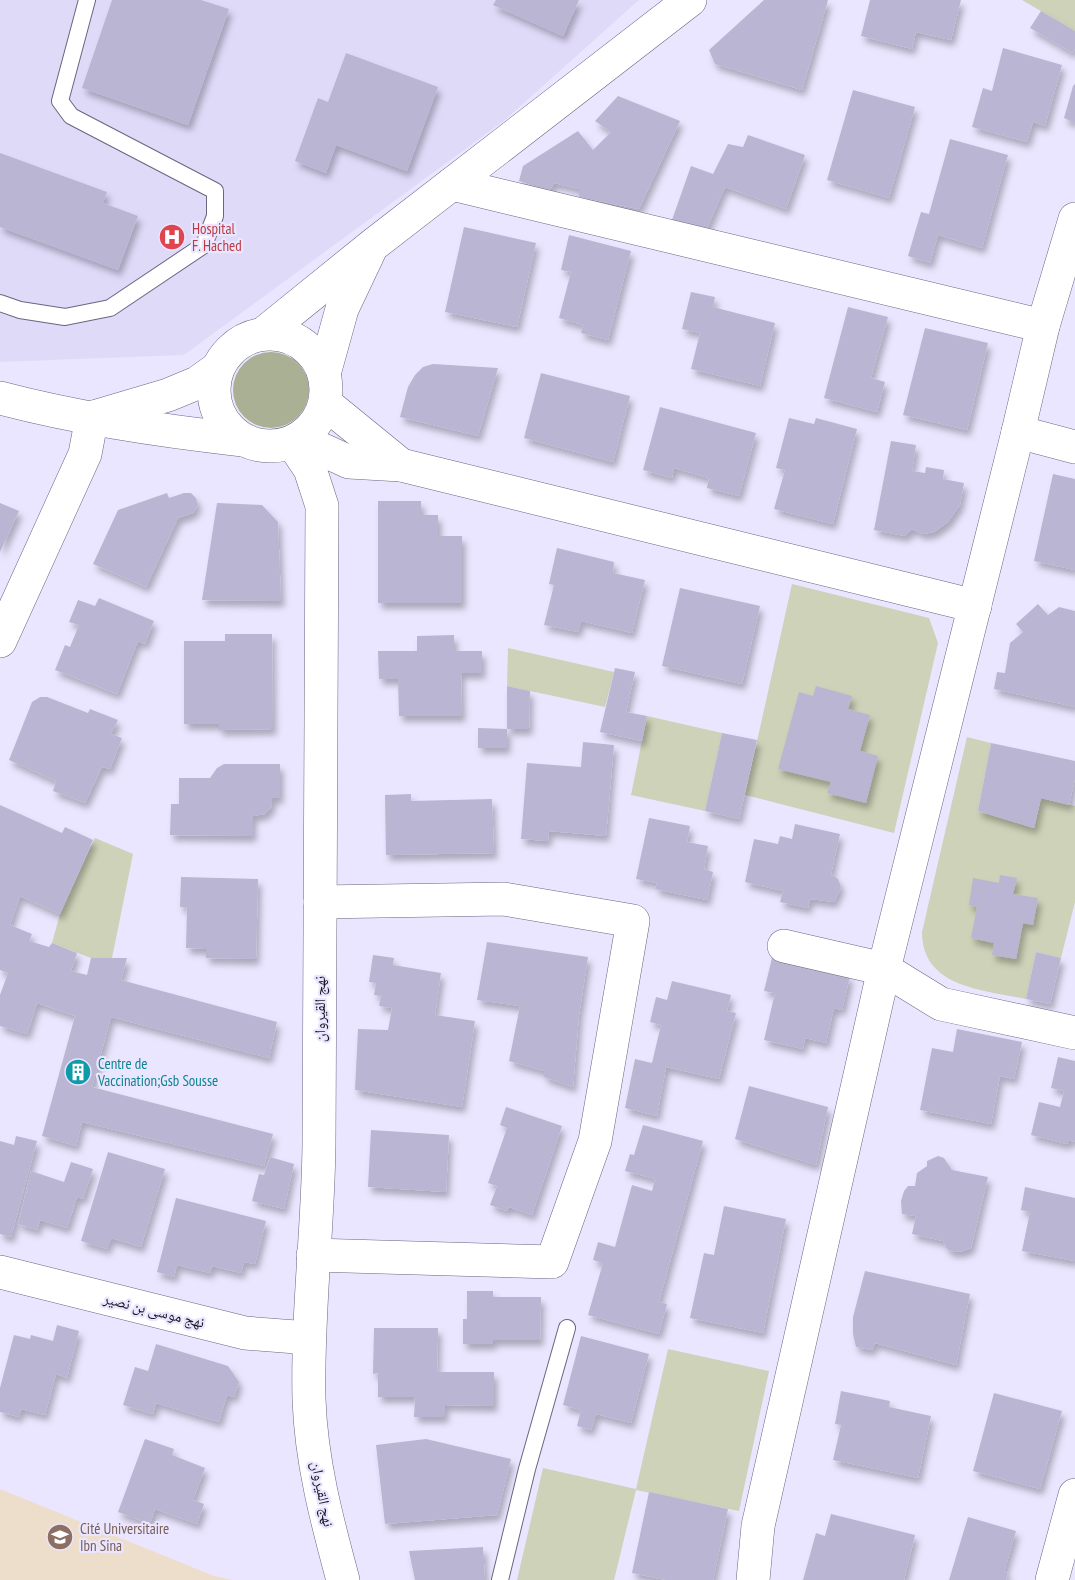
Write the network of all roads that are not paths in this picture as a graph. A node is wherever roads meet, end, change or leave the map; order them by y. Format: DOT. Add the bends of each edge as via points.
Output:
graph roads {
  1 [pos="87,0"];
  2 [pos="690,0"];
  3 [pos="452,184"];
  4 [pos="1075,219"];
  5 [pos="373,245"];
  6 [pos="0,303"];
  7 [pos="1042,326"];
  8 [pos="263,334"];
  9 [pos="218,368"];
  10 [pos="325,389"];
  11 [pos="0,398"];
  12 [pos="92,417"];
  13 [pos="1018,432"];
  14 [pos="243,440"];
  15 [pos="295,440"];
  16 [pos="1075,447"];
  17 [pos="401,465"];
  18 [pos="975,606"];
  19 [pos="0,641"];
  20 [pos="320,902"];
  21 [pos="784,946"];
  22 [pos="884,969"];
  23 [pos="1075,1034"];
  24 [pos="313,1255"];
  25 [pos="0,1272"];
  26 [pos="567,1328"];
  27 [pos="309,1338"];
  28 [pos="1075,1496"];
  29 [pos="343,1580"];
  30 [pos="500,1580"];
  31 [pos="753,1580"];
  32 [pos="1053,1580"];
  1 -- 6 [label="lane" via="60,100 71,116 215,190 215,216 204,245 110,308 65,317"];
  2 -- 3 [label="street"];
  3 -- 5 [label="street"];
  3 -- 7 [label="street"];
  4 -- 7 [label="street"];
  5 -- 8 [label="street"];
  5 -- 10 [label="street" via="342,309"];
  7 -- 13 [label="street"];
  8 -- 9 [label="street" via="240,341"];
  8 -- 10 [label="street" via="279,334 307,348 318,359"];
  9 -- 12 [label="street" via="197,383 168,395"];
  9 -- 14 [label="street" via="213,384 214,401 230,430"];
  10 -- 15 [label="street" via="315,423"];
  10 -- 17 [label="street"];
  11 -- 12 [label="street"];
  12 -- 14 [label="street"];
  12 -- 19 [label="street" via="85,454"];
  13 -- 16 [label="street"];
  13 -- 18 [label="street"];
  14 -- 15 [label="street" via="267,446"];
  15 -- 17 [label="street" via="349,462"];
  15 -- 20 [label="street, نهج القيروان" via="322,506"];
  17 -- 18 [label="street"];
  18 -- 22 [label="street"];
  20 -- 24 [label="street, نهج القيروان" via="319,1155"];
  20 -- 24 [label="street" via="504,899 633,921 595,1142 552,1262"];
  21 -- 22 [label="street"];
  22 -- 23 [label="street" via="941,1004"];
  22 -- 31 [label="street" via="758,1526"];
  24 -- 27 [label="street, نهج القيروان"];
  25 -- 27 [label="street, نهج موسى بن نصير" via="245,1333"];
  26 -- 30 [label="lane"];
  27 -- 29 [label="street, نهج القيروان" via="309,1402 316,1467"];
  28 -- 32 [label="street"];
}
